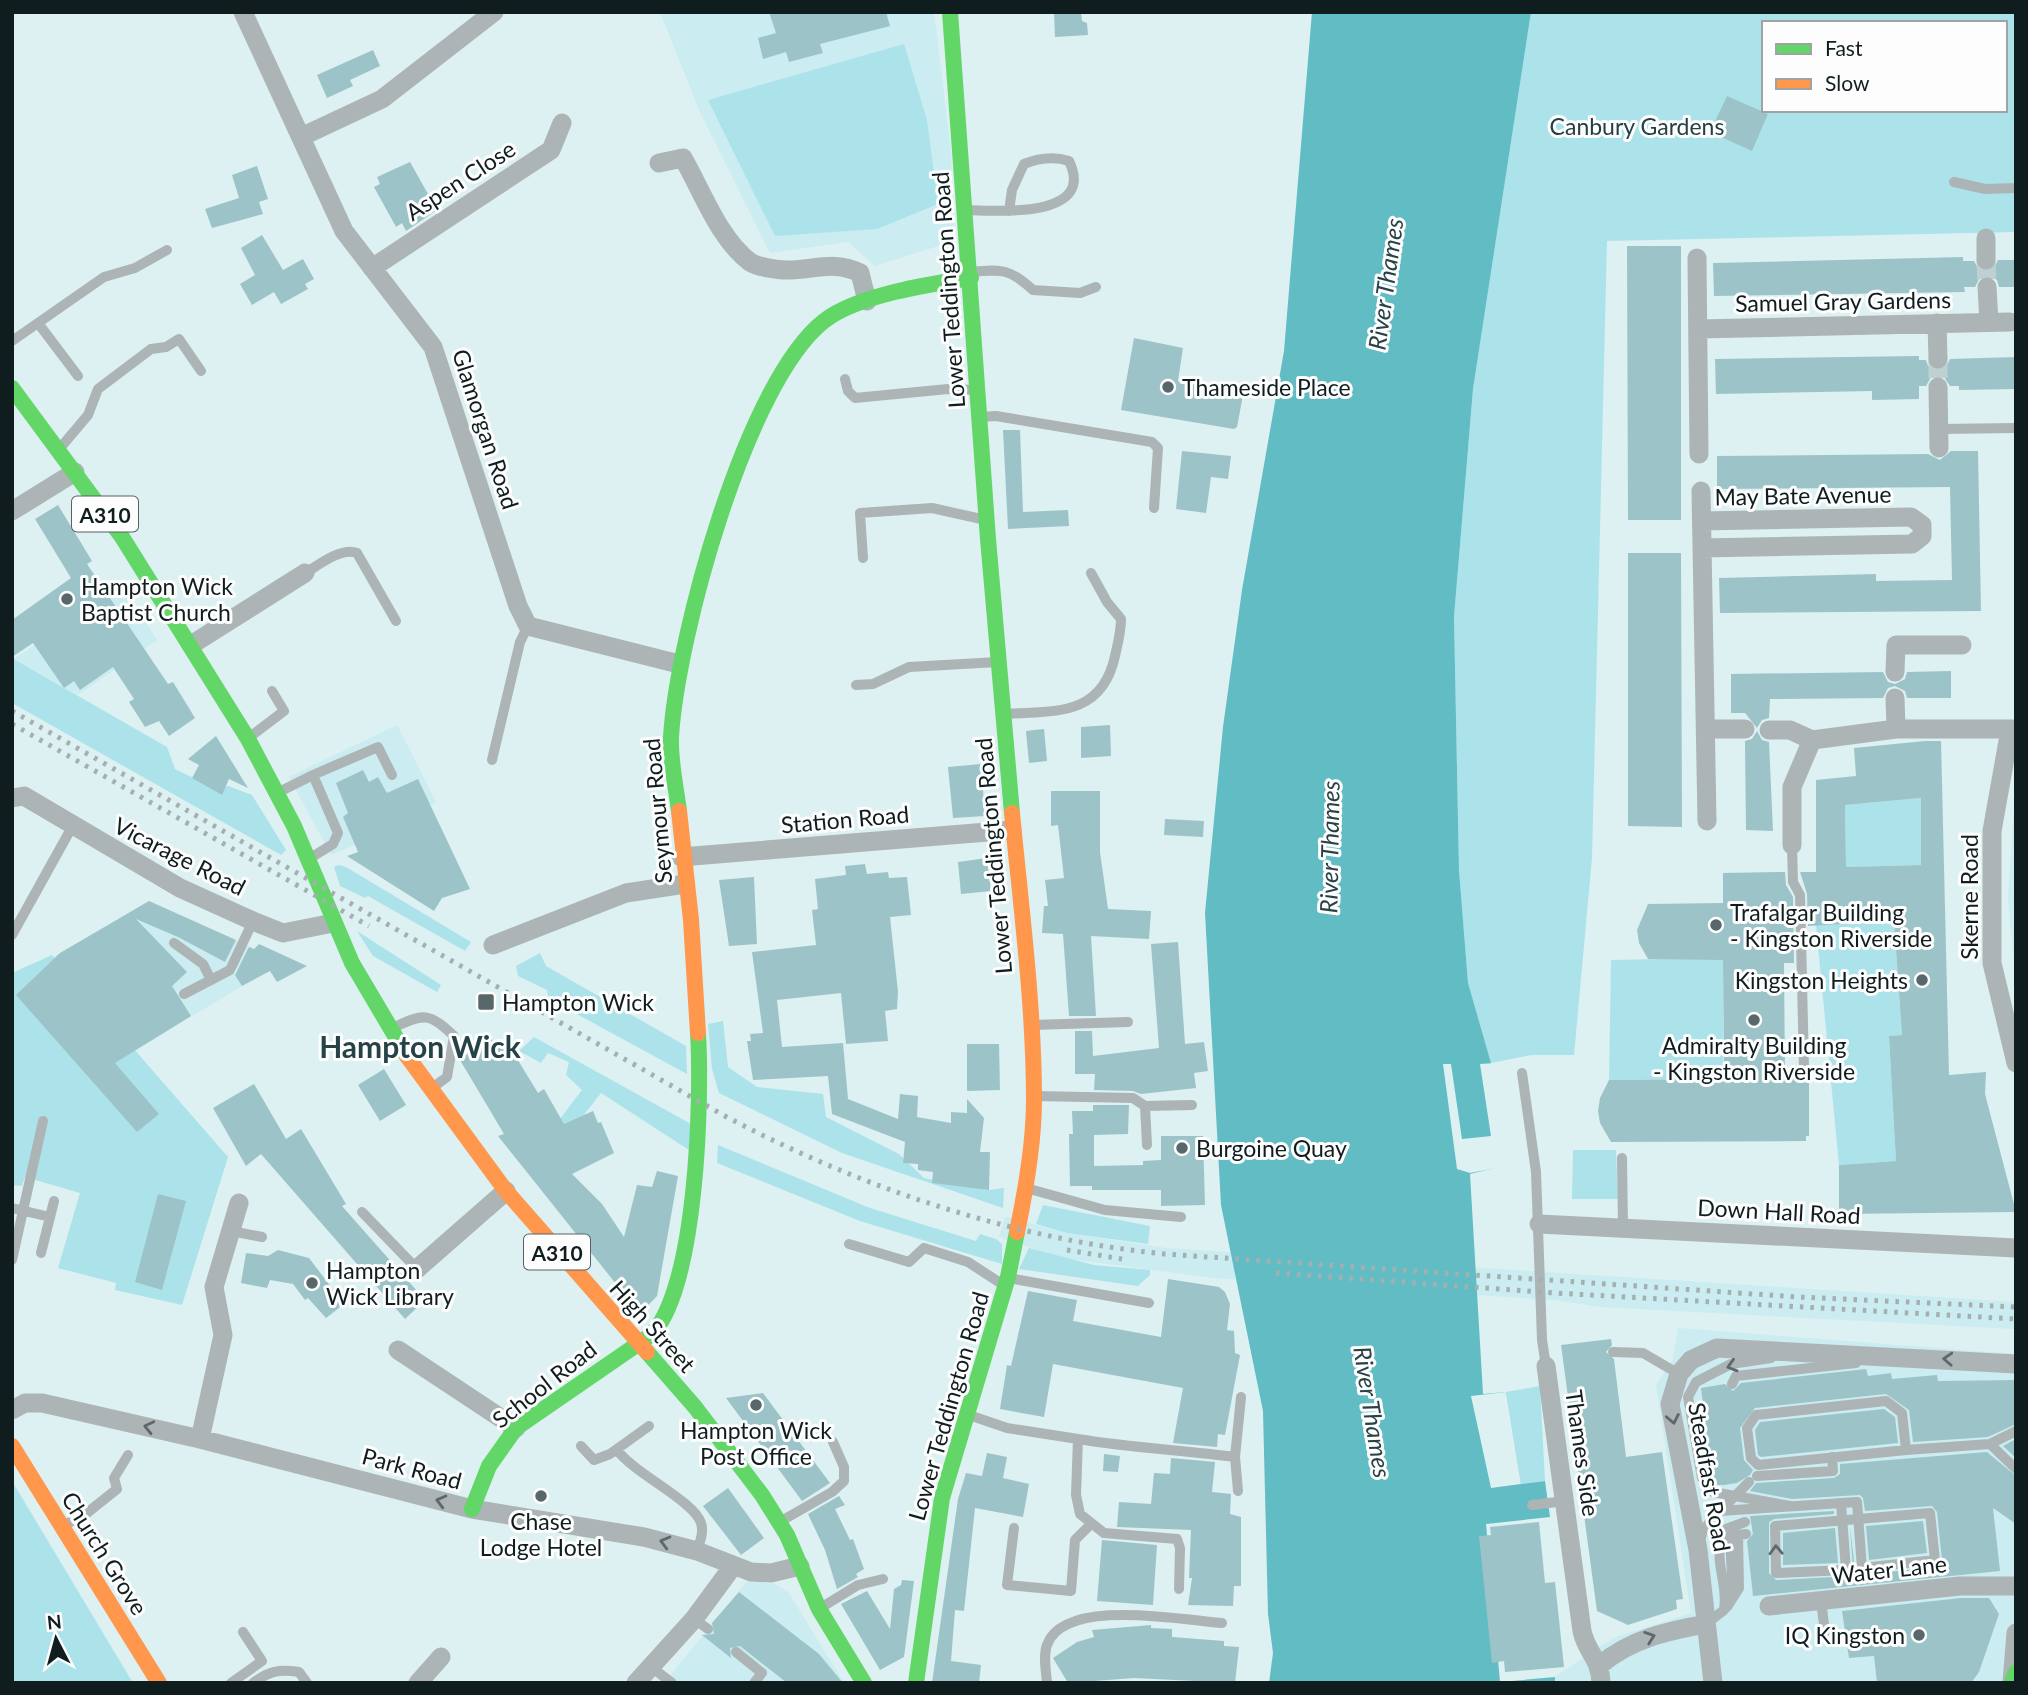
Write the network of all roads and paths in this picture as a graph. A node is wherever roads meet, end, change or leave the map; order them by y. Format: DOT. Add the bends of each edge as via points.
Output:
graph roads {
  1 [pos="243,12"];
  2 [pos="494,12"];
  3 [pos="950,12"];
  4 [pos="562,123"];
  5 [pos="301,137"];
  6 [pos="659,163"];
  7 [pos="1954,182"];
  8 [pos="2016,188"];
  9 [pos="966,210"];
  10 [pos="1009,211"];
  11 [pos="1986,238"];
  12 [pos="167,250"];
  13 [pos="1697,258"];
  14 [pos="1986,260"];
  15 [pos="372,268"];
  16 [pos="971,275"];
  17 [pos="1096,286"];
  18 [pos="1987,287"];
  19 [pos="867,301"];
  20 [pos="2010,322"];
  21 [pos="38,323"];
  22 [pos="1937,323"];
  23 [pos="1989,323"];
  24 [pos="1698,329"];
  25 [pos="12,341"];
  26 [pos="1938,359"];
  27 [pos="201,370"];
  28 [pos="78,376"];
  29 [pos="845,379"];
  30 [pos="1938,387"];
  31 [pos="12,388"];
  32 [pos="977,390"];
  33 [pos="980,417"];
  34 [pos="2016,428"];
  35 [pos="1940,439"];
  36 [pos="58,450"];
  37 [pos="1699,454"];
  38 [pos="75,472"];
  39 [pos="1701,491"];
  40 [pos="1154,508"];
  41 [pos="12,511"];
  42 [pos="987,520"];
  43 [pos="1702,521"];
  44 [pos="1702,548"];
  45 [pos="863,558"];
  46 [pos="305,573"];
  47 [pos="1091,573"];
  48 [pos="396,621"];
  49 [pos="528,626"];
  50 [pos="191,645"];
  51 [pos="1962,645"];
  52 [pos="998,662"];
  53 [pos="679,664"];
  54 [pos="1895,672"];
  55 [pos="856,685"];
  56 [pos="272,691"];
  57 [pos="1895,698"];
  58 [pos="1003,714"];
  59 [pos="1706,729"];
  60 [pos="1745,729"];
  61 [pos="1896,729"];
  62 [pos="1769,730"];
  63 [pos="2013,730"];
  64 [pos="248,739"];
  65 [pos="1812,740"];
  66 [pos="492,760"];
  67 [pos="313,775"];
  68 [pos="392,775"];
  69 [pos="277,793"];
  70 [pos="12,798"];
  71 [pos="1707,821"];
  72 [pos="72,827"];
  73 [pos="1012,830"];
  74 [pos="1792,845"];
  75 [pos="681,857"];
  76 [pos="309,862"];
  77 [pos="685,884"];
  78 [pos="253,921"];
  79 [pos="333,923"];
  80 [pos="12,935"];
  81 [pos="174,943"];
  82 [pos="493,945"];
  83 [pos="211,980"];
  84 [pos="184,994"];
  85 [pos="1128,1022"];
  86 [pos="1031,1025"];
  87 [pos="391,1029"];
  88 [pos="2016,1063"];
  89 [pos="1804,1069"];
  90 [pos="1522,1073"];
  91 [pos="429,1090"];
  92 [pos="1034,1096"];
  93 [pos="1192,1105"];
  94 [pos="1144,1106"];
  95 [pos="43,1121"];
  96 [pos="1147,1145"];
  97 [pos="1622,1158"];
  98 [pos="1026,1188"];
  99 [pos="506,1191"];
  100 [pos="54,1201"];
  101 [pos="239,1203"];
  102 [pos="12,1208"];
  103 [pos="24,1210"];
  104 [pos="362,1212"];
  105 [pos="50,1217"];
  106 [pos="1181,1217"];
  107 [pos="1539,1224"];
  108 [pos="1623,1228"];
  109 [pos="231,1231"];
  110 [pos="262,1237"];
  111 [pos="849,1244"];
  112 [pos="2016,1248"];
  113 [pos="41,1253"];
  114 [pos="12,1260"];
  115 [pos="417,1269"];
  116 [pos="1006,1282"];
  117 [pos="1149,1303"];
  118 [pos="639,1344"];
  119 [pos="398,1350"];
  120 [pos="1613,1352"];
  121 [pos="1799,1354"];
  122 [pos="1895,1356"];
  123 [pos="2016,1364"];
  124 [pos="1546,1366"];
  125 [pos="1679,1374"];
  126 [pos="1732,1384"];
  127 [pos="1241,1397"];
  128 [pos="12,1410"];
  129 [pos="968,1415"];
  130 [pos="649,1426"];
  131 [pos="516,1428"];
  132 [pos="2016,1431"];
  133 [pos="200,1438"];
  134 [pos="1079,1439"];
  135 [pos="833,1442"];
  136 [pos="1990,1444"];
  137 [pos="581,1446"];
  138 [pos="12,1447"];
  139 [pos="617,1450"];
  140 [pos="1906,1450"];
  141 [pos="128,1455"];
  142 [pos="1235,1457"];
  143 [pos="1832,1457"];
  144 [pos="2016,1469"];
  145 [pos="1238,1492"];
  146 [pos="1565,1501"];
  147 [pos="1841,1503"];
  148 [pos="1532,1505"];
  149 [pos="1790,1506"];
  150 [pos="472,1509"];
  151 [pos="1720,1511"];
  152 [pos="780,1522"];
  153 [pos="1745,1522"];
  154 [pos="1090,1525"];
  155 [pos="62,1527"];
  156 [pos="1014,1528"];
  157 [pos="1742,1535"];
  158 [pos="1698,1550"];
  159 [pos="697,1551"];
  160 [pos="733,1566"];
  161 [pos="800,1566"];
  162 [pos="883,1578"];
  163 [pos="2016,1586"];
  164 [pos="1179,1589"];
  165 [pos="1821,1601"];
  166 [pos="1769,1606"];
  167 [pos="819,1609"];
  168 [pos="1724,1611"];
  169 [pos="1222,1623"];
  170 [pos="1707,1631"];
  171 [pos="243,1632"];
  172 [pos="1825,1632"];
  173 [pos="2016,1633"];
  174 [pos="736,1652"];
  175 [pos="441,1657"];
  176 [pos="650,1666"];
  177 [pos="2016,1672"];
  178 [pos="1601,1674"];
  179 [pos="861,1682"];
  180 [pos="159,1683"];
  181 [pos="231,1683"];
  182 [pos="253,1683"];
  183 [pos="307,1683"];
  184 [pos="418,1683"];
  185 [pos="636,1683"];
  186 [pos="672,1683"];
  187 [pos="754,1683"];
  188 [pos="916,1683"];
  189 [pos="1047,1683"];
  190 [pos="1713,1683"];
  191 [pos="1722,1683"];
  192 [pos="2012,1683"];
  1 -- 5 [label="street, Glamorgan Road"];
  2 -- 5 [label="street" via="382,99"];
  3 -- 9 [label="street, Lower Teddington Road"];
  4 -- 15 [label="street, Aspen Close" via="551,150"];
  5 -- 15 [label="street, Glamorgan Road" via="344,231"];
  6 -- 19 [label="street" via="683,158 729,239 752,264 786,270 847,266 860,273"];
  7 -- 8 [label="lane"];
  9 -- 10 [label="lane"];
  9 -- 16 [label="street, Lower Teddington Road"];
  10 -- 10 [label="lane" via="1060,202 1074,184 1069,161 1037,159 1024,164 1012,190"];
  11 -- 14 [label="street"];
  12 -- 21 [label="lane" via="135,268 104,277"];
  13 -- 24 [label="street"];
  15 -- 49 [label="street, Glamorgan Road" via="433,347"];
  16 -- 17 [label="lane" via="1007,271 1033,290 1080,293"];
  16 -- 19 [label="street, Seymour Road"];
  16 -- 32 [label="street, Lower Teddington Road"];
  18 -- 23 [label="street"];
  19 -- 53 [label="street, Seymour Road" via="826,319 800,344 769,397 722,508"];
  20 -- 23 [label="street, Samuel Gray Gardens"];
  21 -- 25 [label="lane"];
  21 -- 28 [label="lane"];
  22 -- 23 [label="street, Samuel Gray Gardens"];
  22 -- 24 [label="street, Samuel Gray Gardens"];
  22 -- 26 [label="street"];
  24 -- 37 [label="street"];
  27 -- 36 [label="lane" via="179,339 151,349 98,389 88,415"];
  29 -- 32 [label="lane" via="855,398"];
  30 -- 35 [label="street"];
  31 -- 36 [label="street, A310"];
  32 -- 33 [label="street, Lower Teddington Road"];
  33 -- 40 [label="lane" via="1152,442 1158,448"];
  33 -- 42 [label="street, Lower Teddington Road"];
  34 -- 35 [label="lane"];
  36 -- 38 [label="street, A310"];
  38 -- 41 [label="street"];
  38 -- 50 [label="street, A310"];
  39 -- 43 [label="street, May Bate Avenue"];
  42 -- 45 [label="lane" via="932,508 860,513"];
  42 -- 52 [label="street, Lower Teddington Road"];
  43 -- 44 [label="street, May Bate Avenue"];
  43 -- 44 [label="street, May Bate Avenue" via="1911,517 1922,525 1922,536 1912,544"];
  44 -- 59 [label="street, May Bate Avenue"];
  46 -- 48 [label="lane" via="335,556 357,553"];
  46 -- 50 [label="street"];
  47 -- 58 [label="lane" via="1121,619 1105,688 1076,707"];
  49 -- 53 [label="street"];
  49 -- 66 [label="lane" via="520,642"];
  50 -- 64 [label="street, A310"];
  51 -- 54 [label="street" via="1896,645"];
  52 -- 55 [label="lane" via="909,667 873,684"];
  52 -- 58 [label="street, Lower Teddington Road"];
  53 -- 75 [label="street, Seymour Road" via="671,740"];
  56 -- 64 [label="lane" via="284,711"];
  57 -- 61 [label="street"];
  58 -- 73 [label="street, Lower Teddington Road"];
  59 -- 60 [label="street"];
  59 -- 71 [label="street, May Bate Avenue"];
  61 -- 63 [label="street"];
  61 -- 65 [label="street"];
  62 -- 65 [label="street" via="1790,730"];
  63 -- 88 [label="street, Skerne Road" via="1992,831 1992,963"];
  64 -- 69 [label="street, A310"];
  65 -- 74 [label="street" via="1792,787"];
  67 -- 68 [label="lane" via="378,747"];
  67 -- 69 [label="lane"];
  67 -- 76 [label="lane" via="338,833 333,844"];
  69 -- 76 [label="street, A310"];
  70 -- 72 [label="street, Vicarage Road" via="24,796"];
  72 -- 78 [label="street, Vicarage Road"];
  72 -- 80 [label="lane"];
  73 -- 75 [label="street, Station Road"];
  73 -- 86 [label="street, Lower Teddington Road"];
  74 -- 89 [label="lane" via="1793,882 1800,895"];
  75 -- 77 [label="street, Seymour Road"];
  76 -- 79 [label="street, High Street / A310"];
  77 -- 82 [label="street" via="626,892"];
  77 -- 118 [label="street, Seymour Road" via="700,1069 699,1139 672,1301 662,1324"];
  78 -- 79 [label="street, Vicarage Road" via="283,933"];
  78 -- 83 [label="lane" via="230,970"];
  79 -- 87 [label="street, High Street / A310"];
  81 -- 83 [label="lane" via="203,964"];
  83 -- 84 [label="lane"];
  85 -- 86 [label="lane"];
  86 -- 92 [label="street, Lower Teddington Road"];
  87 -- 91 [label="street, High Street / A310"];
  87 -- 91 [label="lane" via="427,1016 454,1036 447,1077"];
  90 -- 107 [label="lane, Thames Side"];
  91 -- 99 [label="street, High Street / A310"];
  92 -- 94 [label="lane" via="1133,1098"];
  92 -- 98 [label="street, Lower Teddington Road"];
  93 -- 94 [label="lane"];
  94 -- 96 [label="lane"];
  95 -- 103 [label="lane"];
  97 -- 108 [label="lane"];
  98 -- 106 [label="lane" via="1105,1210"];
  98 -- 116 [label="street, Lower Teddington Road"];
  99 -- 115 [label="street"];
  99 -- 118 [label="street, High Street / A310"];
  100 -- 105 [label="lane"];
  101 -- 109 [label="street"];
  102 -- 103 [label="lane"];
  103 -- 105 [label="lane"];
  103 -- 114 [label="lane"];
  104 -- 115 [label="lane"];
  105 -- 113 [label="lane"];
  107 -- 108 [label="street, Down Hall Road"];
  107 -- 124 [label="lane, Thames Side"];
  108 -- 112 [label="street, Down Hall Road"];
  109 -- 110 [label="lane"];
  109 -- 133 [label="street" via="214,1287 223,1335"];
  111 -- 116 [label="lane" via="909,1262 924,1248 968,1262"];
  116 -- 117 [label="lane"];
  116 -- 129 [label="street, Lower Teddington Road"];
  118 -- 131 [label="street, School Road"];
  118 -- 152 [label="street, High Street / A310" via="723,1442"];
  119 -- 131 [label="street"];
  120 -- 125 [label="lane" via="1643,1353"];
  121 -- 122 [label="street, Steadfast Road"];
  121 -- 125 [label="street, Steadfast Road" via="1717,1348 1691,1360"];
  121 -- 149 [label="lane, one-way, bridge" via="1731,1364 1696,1382 1688,1397 1702,1478 1713,1492"];
  123 -- 122 [label="street, Steadfast Road, one-way"];
  122 -- 126 [label="lane" via="1736,1376"];
  124 -- 146 [label="street, Thames Side"];
  125 -- 158 [label="street, Steadfast Road, one-way" via="1670,1404"];
  127 -- 142 [label="lane"];
  133 -- 128 [label="street, Park Road, one-way" via="42,1403 25,1403"];
  129 -- 134 [label="lane" via="1007,1428"];
  129 -- 188 [label="street, Lower Teddington Road" via="942,1498"];
  130 -- 139 [label="lane"];
  131 -- 150 [label="street, School Road" via="499,1448"];
  132 -- 136 [label="lane"];
  150 -- 133 [label="street, Park Road, one-way"];
  134 -- 142 [label="lane"];
  134 -- 154 [label="lane" via="1076,1494 1080,1514"];
  135 -- 152 [label="lane" via="844,1467 844,1481"];
  136 -- 140 [label="lane"];
  136 -- 144 [label="lane"];
  137 -- 139 [label="lane" via="594,1460"];
  138 -- 155 [label="street, Church Grove"];
  139 -- 159 [label="lane" via="637,1471 695,1513 702,1527"];
  140 -- 143 [label="lane"];
  140 -- 143 [label="lane" via="1902,1413 1886,1401 1756,1415 1747,1428 1751,1458 1758,1465"];
  141 -- 155 [label="lane" via="114,1478 117,1489"];
  142 -- 145 [label="lane"];
  143 -- 151 [label="lane" via="1833,1471 1753,1479"];
  146 -- 148 [label="lane"];
  146 -- 178 [label="street, Thames Side" via="1582,1631"];
  147 -- 147 [label="lane, one-way, bridge" via="1846,1570 1776,1573 1775,1525 1930,1513 1935,1559 1863,1569 1857,1502"];
  147 -- 149 [label="lane"];
  149 -- 151 [label="lane"];
  159 -- 150 [label="street, Park Road, one-way" via="626,1533"];
  151 -- 158 [label="lane" via="1703,1530"];
  152 -- 161 [label="street, High Street / A310"];
  153 -- 168 [label="lane" via="1726,1529 1718,1544"];
  154 -- 156 [label="lane" via="1075,1540 1071,1591 1007,1585"];
  154 -- 164 [label="lane" via="1104,1533 1177,1539"];
  155 -- 180 [label="street, Church Grove"];
  157 -- 168 [label="lane" via="1739,1588"];
  158 -- 170 [label="street, Steadfast Road"];
  159 -- 160 [label="street, Park Road"];
  160 -- 161 [label="street, Park Road" via="761,1573"];
  160 -- 176 [label="street" via="701,1624"];
  161 -- 167 [label="street, High Street / A310"];
  162 -- 167 [label="lane" via="858,1585"];
  163 -- 165 [label="street, Water Lane" via="1960,1586"];
  165 -- 166 [label="street, Water Lane"];
  165 -- 172 [label="lane"];
  167 -- 179 [label="street, High Street / A310"];
  168 -- 170 [label="lane"];
  169 -- 189 [label="lane" via="1080,1617 1056,1631 1047,1645"];
  178 -- 170 [label="street, one-way" via="1621,1647 1671,1630"];
  170 -- 190 [label="street, Steadfast Road"];
  170 -- 191 [label="lane"];
  171 -- 181 [label="lane" via="262,1661"];
  173 -- 192 [label="street"];
  174 -- 187 [label="lane" via="762,1673"];
  175 -- 184 [label="street"];
  176 -- 185 [label="street"];
  176 -- 186 [label="lane"];
  177 -- 192 [label="street"];
  182 -- 183 [label="lane" via="269,1671 285,1670 299,1672"];
}
